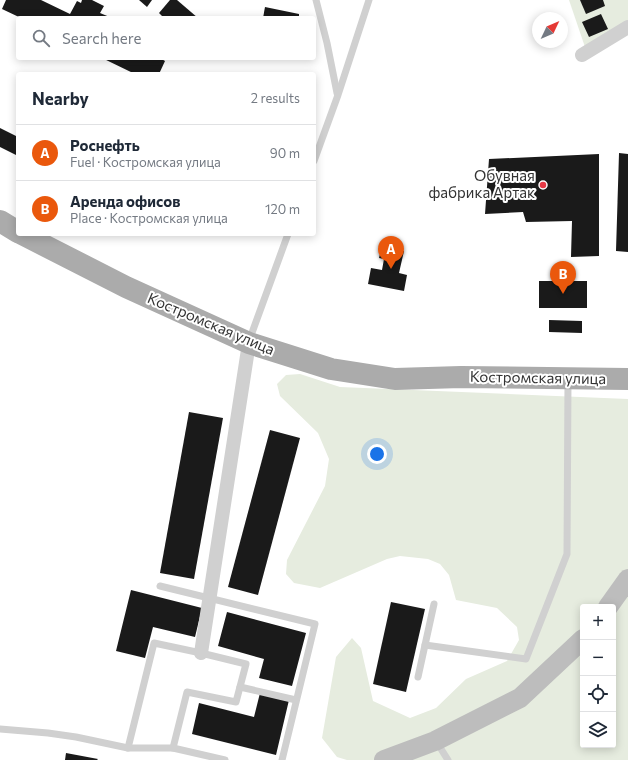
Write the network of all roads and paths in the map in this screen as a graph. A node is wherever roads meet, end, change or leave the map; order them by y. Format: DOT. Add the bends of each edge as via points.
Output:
graph roads {
  1 [pos="316,0"];
  2 [pos="369,0"];
  3 [pos="628,28"];
  4 [pos="582,55"];
  5 [pos="338,95"];
  6 [pos="316,156"];
  7 [pos="0,221"];
  8 [pos="16,231"];
  9 [pos="26,236"];
  10 [pos="287,236"];
  11 [pos="249,343"];
  12 [pos="568,378"];
  13 [pos="628,379"];
  14 [pos="628,579"];
  15 [pos="160,586"];
  16 [pos="209,598"];
  17 [pos="434,604"];
  18 [pos="610,604"];
  19 [pos="582,640"];
  20 [pos="425,645"];
  21 [pos="200,652"];
  22 [pos="418,677"];
  23 [pos="240,687"];
  24 [pos="296,700"];
  25 [pos="0,729"];
  26 [pos="436,741"];
  27 [pos="128,748"];
  28 [pos="173,748"];
  29 [pos="225,760"];
  30 [pos="282,760"];
  31 [pos="384,760"];
  32 [pos="448,760"];
  1 -- 5 [label="lane"];
  2 -- 5 [label="lane"];
  3 -- 4 [label="street"];
  5 -- 6 [label="lane"];
  7 -- 8 [label="main road"];
  9 -- 11 [label="main road, Костромская улица" via="126,287"];
  10 -- 11 [label="lane"];
  11 -- 12 [label="main road, Костромская улица" via="331,369 395,379"];
  11 -- 16 [label="street"];
  12 -- 13 [label="main road, Костромская улица"];
  12 -- 20 [label="lane" via="567,554 526,659"];
  14 -- 18 [label="main road"];
  15 -- 16 [label="lane"];
  16 -- 21 [label="street"];
  16 -- 24 [label="lane" via="315,624"];
  17 -- 20 [label="lane"];
  19 -- 26 [label="main road" via="520,698"];
  20 -- 22 [label="lane"];
  21 -- 23 [label="lane" via="246,664"];
  21 -- 27 [label="lane" via="154,643"];
  23 -- 24 [label="lane"];
  23 -- 28 [label="lane" via="236,702 187,692"];
  24 -- 30 [label="lane"];
  25 -- 27 [label="lane" via="76,737"];
  26 -- 31 [label="main road"];
  26 -- 32 [label="lane"];
  27 -- 28 [label="lane"];
  28 -- 29 [label="lane"];
}
